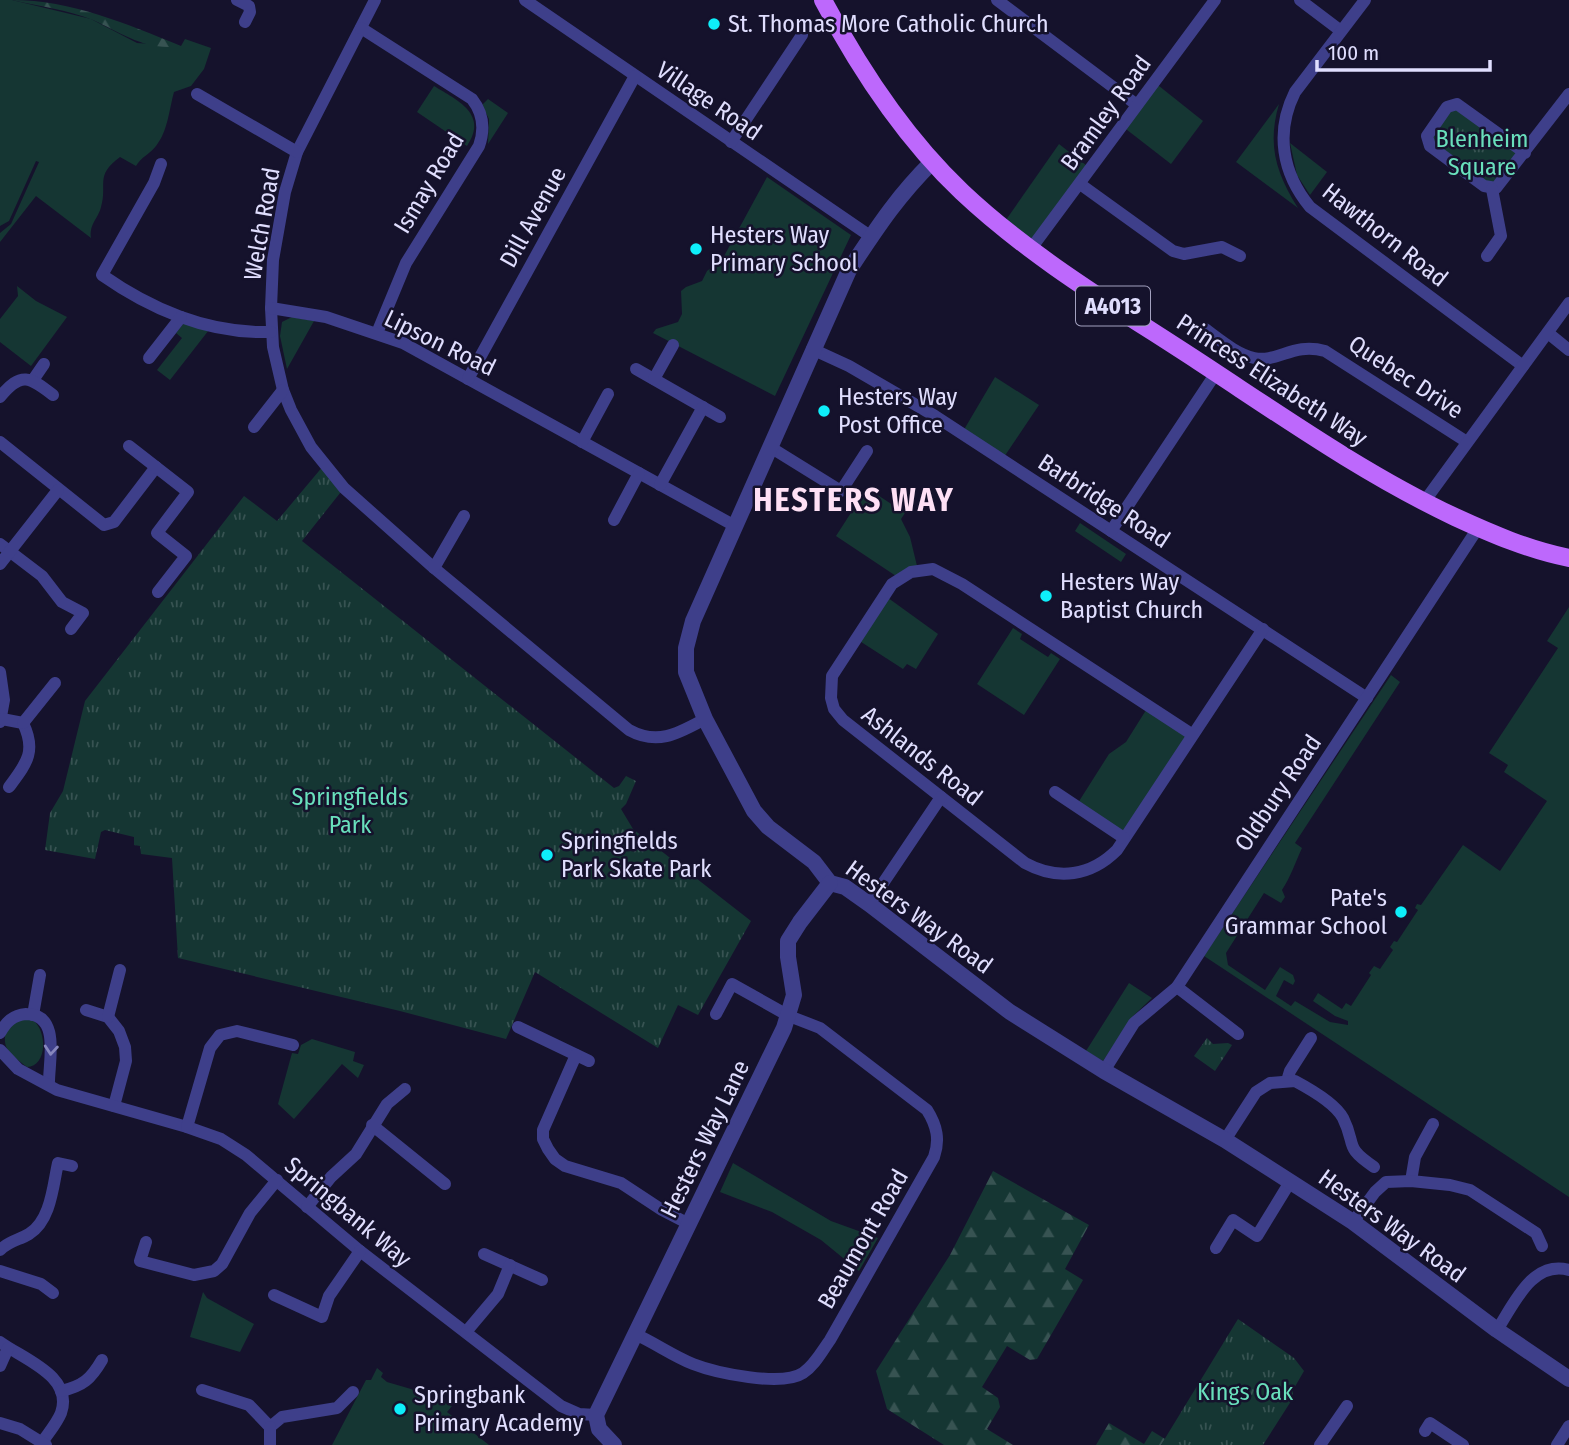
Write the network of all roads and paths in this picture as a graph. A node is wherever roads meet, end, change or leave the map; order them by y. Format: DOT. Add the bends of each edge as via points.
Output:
graph roads {
  1 [pos="237,0"];
  2 [pos="375,0"];
  3 [pos="526,0"];
  4 [pos="823,0"];
  5 [pos="997,0"];
  6 [pos="1215,0"];
  7 [pos="1300,0"];
  8 [pos="1364,0"];
  9 [pos="245,22"];
  10 [pos="361,28"];
  11 [pos="1341,31"];
  12 [pos="802,35"];
  13 [pos="635,76"];
  14 [pos="197,94"];
  15 [pos="1569,94"];
  16 [pos="1137,104"];
  17 [pos="731,142"];
  18 [pos="297,152"];
  19 [pos="1525,153"];
  20 [pos="932,162"];
  21 [pos="161,163"];
  22 [pos="1080,184"];
  23 [pos="1492,189"];
  24 [pos="870,236"];
  25 [pos="1030,250"];
  26 [pos="1240,256"];
  27 [pos="1487,256"];
  28 [pos="1569,303"];
  29 [pos="271,308"];
  30 [pos="181,317"];
  31 [pos="1205,329"];
  32 [pos="271,332"];
  33 [pos="377,333"];
  34 [pos="1548,333"];
  35 [pos="673,345"];
  36 [pos="812,349"];
  37 [pos="1569,349"];
  38 [pos="149,358"];
  39 [pos="44,364"];
  40 [pos="1523,366"];
  41 [pos="636,369"];
  42 [pos="1216,373"];
  43 [pos="468,379"];
  44 [pos="654,379"];
  45 [pos="33,380"];
  46 [pos="284,390"];
  47 [pos="608,394"];
  48 [pos="53,395"];
  49 [pos="0,397"];
  50 [pos="703,407"];
  51 [pos="720,416"];
  52 [pos="254,427"];
  53 [pos="0,442"];
  54 [pos="582,442"];
  55 [pos="1467,442"];
  56 [pos="129,446"];
  57 [pos="770,447"];
  58 [pos="867,451"];
  59 [pos="156,467"];
  60 [pos="639,473"];
  61 [pos="660,485"];
  62 [pos="58,490"];
  63 [pos="1424,502"];
  64 [pos="464,516"];
  65 [pos="614,520"];
  66 [pos="735,526"];
  67 [pos="1478,528"];
  68 [pos="1111,531"];
  69 [pos="5,548"];
  70 [pos="1569,558"];
  71 [pos="0,564"];
  72 [pos="434,568"];
  73 [pos="158,592"];
  74 [pos="71,629"];
  75 [pos="1263,629"];
  76 [pos="0,672"];
  77 [pos="55,683"];
  78 [pos="1367,698"];
  79 [pos="705,719"];
  80 [pos="1,721"];
  81 [pos="23,723"];
  82 [pos="1192,736"];
  83 [pos="9,787"];
  84 [pos="1055,792"];
  85 [pos="940,797"];
  86 [pos="1124,838"];
  87 [pos="830,883"];
  88 [pos="869,904"];
  89 [pos="120,970"];
  90 [pos="40,975"];
  91 [pos="1177,988"];
  92 [pos="86,1010"];
  93 [pos="716,1014"];
  94 [pos="33,1015"];
  95 [pos="789,1016"];
  96 [pos="108,1017"];
  97 [pos="518,1027"];
  98 [pos="0,1033"];
  99 [pos="1238,1034"];
  100 [pos="1311,1038"];
  101 [pos="293,1045"];
  102 [pos="0,1050"];
  103 [pos="576,1055"];
  104 [pos="589,1061"];
  105 [pos="1104,1072"];
  106 [pos="1287,1081"];
  107 [pos="48,1085"];
  108 [pos="405,1089"];
  109 [pos="114,1106"];
  110 [pos="1433,1124"];
  111 [pos="372,1125"];
  112 [pos="187,1126"];
  113 [pos="1225,1140"];
  114 [pos="72,1166"];
  115 [pos="1374,1167"];
  116 [pos="277,1180"];
  117 [pos="1411,1181"];
  118 [pos="1290,1182"];
  119 [pos="445,1184"];
  120 [pos="307,1207"];
  121 [pos="1353,1222"];
  122 [pos="689,1224"];
  123 [pos="146,1242"];
  124 [pos="1542,1246"];
  125 [pos="1216,1248"];
  126 [pos="0,1250"];
  127 [pos="360,1251"];
  128 [pos="484,1254"];
  129 [pos="510,1265"];
  130 [pos="1569,1270"];
  131 [pos="0,1271"];
  132 [pos="542,1280"];
  133 [pos="53,1293"];
  134 [pos="274,1295"];
  135 [pos="1497,1330"];
  136 [pos="466,1332"];
  137 [pos="635,1334"];
  138 [pos="4,1345"];
  139 [pos="102,1360"];
  140 [pos="0,1366"];
  141 [pos="1569,1380"];
  142 [pos="202,1390"];
  143 [pos="61,1391"];
  144 [pos="353,1392"];
  145 [pos="1346,1406"];
  146 [pos="596,1415"];
  147 [pos="0,1423"];
  148 [pos="1569,1426"];
  149 [pos="270,1427"];
  150 [pos="1424,1431"];
  151 [pos="44,1443"];
  152 [pos="270,1445"];
  153 [pos="614,1445"];
  154 [pos="1320,1445"];
  155 [pos="1463,1445"];
  156 [pos="1557,1445"];
  1 -- 9 [label="street" via="250,6"];
  2 -- 10 [label="street, Welch Road"];
  3 -- 13 [label="street, Village Road"];
  4 -- 20 [label="main road, Princess Elizabeth Way / A4013" via="869,80"];
  5 -- 16 [label="street"];
  6 -- 16 [label="street, Bramley Road"];
  7 -- 11 [label="street"];
  8 -- 11 [label="street, Hawthorn Road"];
  10 -- 18 [label="street, Welch Road"];
  10 -- 33 [label="street, Ismay Road" via="472,99 483,124 479,146 406,263"];
  11 -- 40 [label="street, Hawthorn Road" via="1295,92 1286,114 1283,150 1289,175 1310,207"];
  12 -- 17 [label="street"];
  13 -- 17 [label="street, Village Road"];
  13 -- 43 [label="street, Dill Avenue"];
  14 -- 18 [label="street"];
  15 -- 19 [label="street"];
  16 -- 22 [label="street, Bramley Road"];
  17 -- 24 [label="street, Village Road"];
  18 -- 29 [label="street, Welch Road" via="276,237"];
  19 -- 23 [label="street"];
  19 -- 23 [label="street" via="1461,106 1447,107 1428,133 1428,143"];
  20 -- 24 [label="street, Hesters Way Road"];
  20 -- 25 [label="main road, Princess Elizabeth Way / A4013"];
  21 -- 30 [label="street" via="102,275 141,300"];
  22 -- 25 [label="street, Bramley Road"];
  22 -- 26 [label="street" via="1173,251 1184,254 1222,247"];
  23 -- 27 [label="street" via="1501,236"];
  24 -- 36 [label="street, Hesters Way Road"];
  25 -- 42 [label="main road, Princess Elizabeth Way / A4013"];
  28 -- 34 [label="street"];
  29 -- 32 [label="street, Welch Road"];
  29 -- 33 [label="street, Lipson Road" via="326,317"];
  30 -- 32 [label="street" via="232,330"];
  30 -- 38 [label="street"];
  31 -- 55 [label="street, Quebec Drive" via="1256,358 1301,348 1325,351"];
  32 -- 46 [label="street, Welch Road"];
  33 -- 43 [label="street, Lipson Road"];
  34 -- 37 [label="street"];
  34 -- 40 [label="street"];
  35 -- 44 [label="street"];
  36 -- 57 [label="street, Hesters Way Road"];
  36 -- 68 [label="street, Barbridge Road" via="935,416"];
  39 -- 45 [label="street"];
  40 -- 55 [label="street"];
  41 -- 44 [label="street"];
  42 -- 63 [label="main road, Princess Elizabeth Way / A4013" via="1377,478"];
  42 -- 68 [label="street"];
  43 -- 54 [label="street, Lipson Road"];
  44 -- 50 [label="street"];
  45 -- 48 [label="street"];
  45 -- 49 [label="street" via="13,384"];
  46 -- 52 [label="street"];
  46 -- 72 [label="street, Welch Road" via="300,429 324,465"];
  47 -- 54 [label="street"];
  50 -- 51 [label="street"];
  50 -- 61 [label="street"];
  53 -- 62 [label="street"];
  54 -- 60 [label="street, Lipson Road"];
  55 -- 63 [label="street"];
  56 -- 59 [label="street"];
  57 -- 58 [label="street" via="841,491"];
  57 -- 66 [label="street, Hesters Way Road"];
  59 -- 62 [label="street" via="109,525 101,524"];
  59 -- 73 [label="street" via="188,492 157,533 186,556"];
  60 -- 61 [label="street, Lipson Road"];
  60 -- 65 [label="street"];
  61 -- 66 [label="street, Lipson Road"];
  62 -- 69 [label="street"];
  63 -- 67 [label="main road, Princess Elizabeth Way / A4013"];
  64 -- 72 [label="street"];
  66 -- 79 [label="street, Hesters Way Road" via="693,621 686,648 686,672"];
  67 -- 70 [label="main road, Princess Elizabeth Way / A4013"];
  67 -- 78 [label="street, Oldbury Road"];
  68 -- 75 [label="street, Barbridge Road"];
  69 -- 71 [label="street"];
  69 -- 74 [label="street" via="42,576 62,602 83,614"];
  72 -- 79 [label="street, Welch Road" via="629,730 661,738"];
  75 -- 78 [label="street, Barbridge Road"];
  75 -- 82 [label="street, Ashlands Road"];
  76 -- 80 [label="street"];
  77 -- 81 [label="street"];
  78 -- 91 [label="street, Oldbury Road"];
  79 -- 87 [label="street, Hesters Way Road" via="754,811 814,862"];
  80 -- 81 [label="street"];
  81 -- 83 [label="street" via="30,741 29,756"];
  82 -- 85 [label="street, Ashlands Road" via="942,572 918,570 892,584 870,616 832,676 831,698 843,720"];
  82 -- 86 [label="street, Ashlands Road"];
  84 -- 86 [label="street"];
  85 -- 86 [label="street, Ashlands Road" via="1026,863 1049,873 1094,868 1112,855"];
  85 -- 88 [label="street"];
  87 -- 88 [label="street, Hesters Way Road" via="845,887"];
  87 -- 95 [label="street, Hesters Way Lane" via="788,941 794,995"];
  88 -- 105 [label="street, Hesters Way Road" via="1010,1012"];
  89 -- 96 [label="street"];
  90 -- 94 [label="street"];
  91 -- 99 [label="street"];
  91 -- 105 [label="street, Oldbury Road" via="1134,1023"];
  92 -- 96 [label="street"];
  93 -- 95 [label="street, Beaumont Road" via="732,984"];
  94 -- 98 [label="street" via="12,1017"];
  94 -- 107 [label="street, one-way" via="52,1036"];
  95 -- 122 [label="street, Hesters Way Lane"];
  95 -- 137 [label="street, Beaumont Road" via="820,1028 927,1110 936,1127 934,1157 830,1340 803,1373 774,1380 708,1368"];
  96 -- 109 [label="street" via="119,1031 127,1061"];
  97 -- 103 [label="street"];
  100 -- 106 [label="street"];
  101 -- 112 [label="street" via="237,1031 220,1035 210,1048"];
  102 -- 107 [label="street, Springbank Way" via="18,1069"];
  103 -- 104 [label="street"];
  103 -- 122 [label="street" via="543,1130 548,1149 565,1166 621,1182"];
  105 -- 113 [label="street, Hesters Way Road"];
  106 -- 113 [label="street" via="1270,1083 1256,1092"];
  106 -- 115 [label="street" via="1302,1085 1336,1109 1353,1150"];
  107 -- 109 [label="street, Springbank Way"];
  108 -- 111 [label="street"];
  109 -- 112 [label="street, Springbank Way"];
  110 -- 117 [label="street" via="1415,1157"];
  111 -- 119 [label="street"];
  111 -- 120 [label="street" via="356,1154"];
  112 -- 116 [label="street, Springbank Way" via="221,1139"];
  113 -- 118 [label="street, Hesters Way Road"];
  114 -- 126 [label="street" via="58,1163 39,1226"];
  116 -- 120 [label="street, Springbank Way"];
  116 -- 123 [label="street" via="214,1271 194,1275 140,1261"];
  117 -- 121 [label="street" via="1394,1180 1380,1186"];
  117 -- 124 [label="street" via="1470,1189 1536,1233"];
  118 -- 121 [label="street, Hesters Way Road"];
  118 -- 125 [label="street" via="1257,1236 1233,1220"];
  120 -- 127 [label="street, Springbank Way"];
  121 -- 135 [label="street, Hesters Way Road"];
  122 -- 137 [label="street, Hesters Way Lane"];
  127 -- 134 [label="street" via="322,1317"];
  127 -- 136 [label="street, Springbank Way"];
  128 -- 129 [label="street"];
  129 -- 132 [label="street"];
  129 -- 136 [label="street" via="498,1294"];
  130 -- 135 [label="street" via="1549,1269 1532,1279"];
  131 -- 133 [label="street" via="41,1284"];
  135 -- 141 [label="street, Hesters Way Road"];
  136 -- 146 [label="street, Springbank Way" via="561,1406 579,1415"];
  137 -- 146 [label="street, Hesters Way Lane"];
  138 -- 140 [label="street"];
  138 -- 143 [label="street" via="51,1376"];
  139 -- 143 [label="street" via="88,1381"];
  142 -- 149 [label="street" via="240,1400"];
  143 -- 151 [label="street" via="60,1415"];
  144 -- 149 [label="street" via="337,1408 286,1416"];
  145 -- 154 [label="street"];
  146 -- 153 [label="street" via="599,1429"];
  147 -- 151 [label="street"];
  148 -- 156 [label="street"];
  149 -- 152 [label="street"];
  150 -- 155 [label="street" via="1430,1423"];
}
